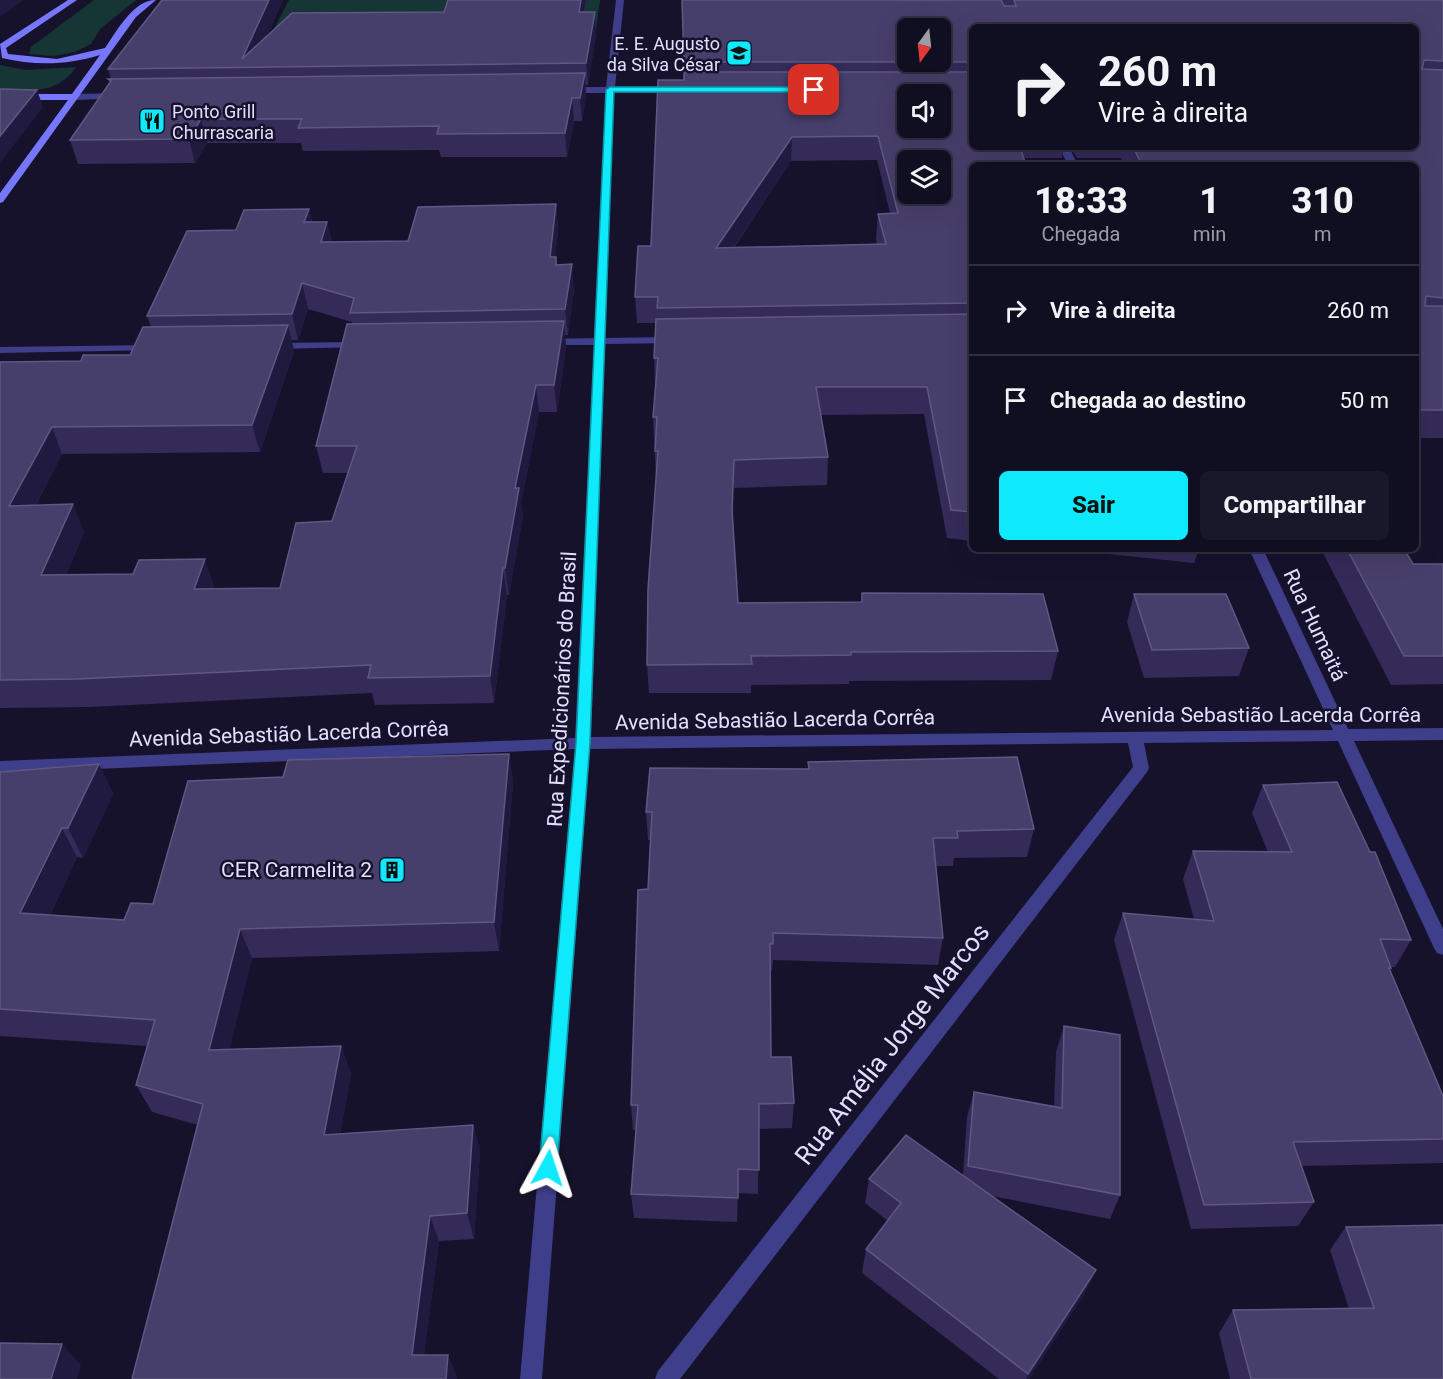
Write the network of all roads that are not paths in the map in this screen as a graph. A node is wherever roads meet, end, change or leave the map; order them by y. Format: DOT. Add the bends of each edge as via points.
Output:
graph roads {
  1 [pos="74,0"];
  2 [pos="152,0"];
  3 [pos="620,0"];
  4 [pos="0,47"];
  5 [pos="108,50"];
  6 [pos="552,90"];
  7 [pos="610,90"];
  8 [pos="692,90"];
  9 [pos="135,96"];
  10 [pos="0,97"];
  11 [pos="75,97"];
  12 [pos="0,200"];
  13 [pos="693,340"];
  14 [pos="600,342"];
  15 [pos="528,343"];
  16 [pos="372,345"];
  17 [pos="264,346"];
  18 [pos="168,348"];
  19 [pos="0,350"];
  20 [pos="1257,552"];
  21 [pos="1443,734"];
  22 [pos="1135,737"];
  23 [pos="1344,737"];
  24 [pos="583,743"];
  25 [pos="0,766"];
  26 [pos="1443,948"];
  27 [pos="531,1379"];
  28 [pos="666,1379"];
  1 -- 4 [label="street"];
  2 -- 5 [label="street" via="133,15"];
  3 -- 7 [label="street, Rua Expedicionários do Brasil"];
  4 -- 5 [label="street" via="4,56 33,62 75,61"];
  5 -- 11 [label="street"];
  6 -- 7 [label="street"];
  7 -- 8 [label="street"];
  7 -- 14 [label="street, Rua Expedicionários do Brasil"];
  9 -- 11 [label="street"];
  10 -- 11 [label="street"];
  11 -- 12 [label="street"];
  13 -- 14 [label="street"];
  14 -- 15 [label="street"];
  14 -- 24 [label="street, Rua Expedicionários do Brasil"];
  16 -- 17 [label="street"];
  18 -- 19 [label="street"];
  20 -- 23 [label="street, Rua Humaitá"];
  21 -- 23 [label="street, Avenida Sebastião Lacerda Corrêa"];
  22 -- 23 [label="street, Avenida Sebastião Lacerda Corrêa"];
  22 -- 24 [label="street, Avenida Sebastião Lacerda Corrêa"];
  22 -- 28 [label="street, Rua Amélia Jorge Marcos" via="1141,768"];
  23 -- 26 [label="street, Rua Humaitá"];
  24 -- 25 [label="street, Avenida Sebastião Lacerda Corrêa"];
  24 -- 27 [label="street, Rua Expedicionários do Brasil"];
}
